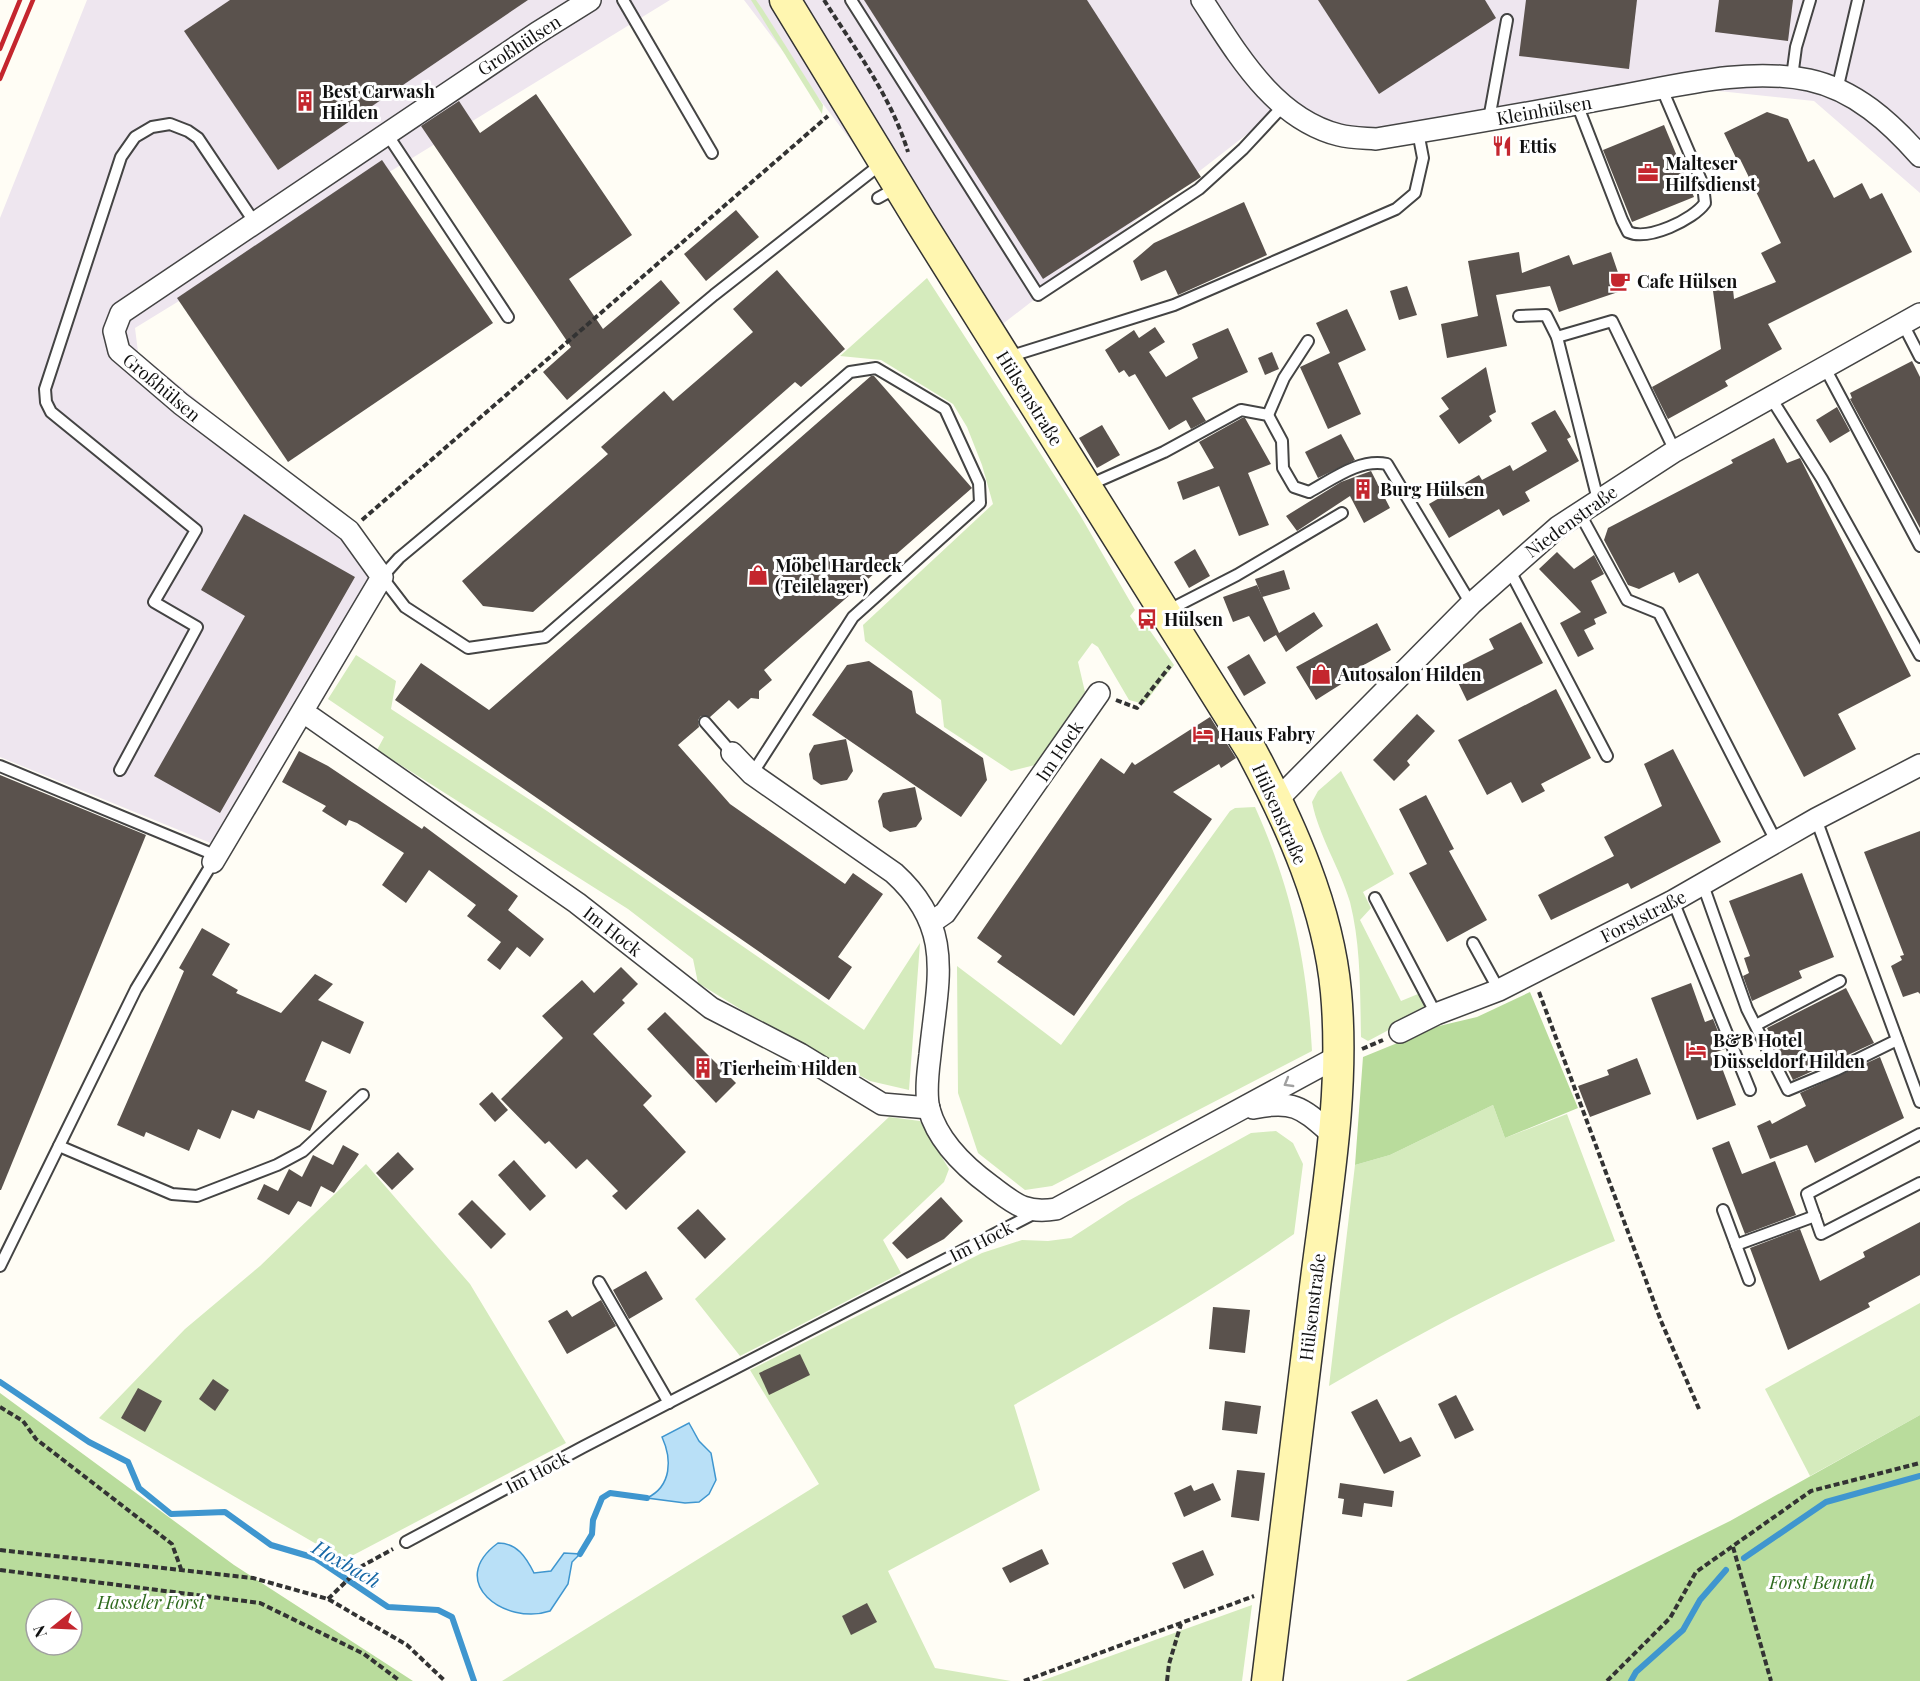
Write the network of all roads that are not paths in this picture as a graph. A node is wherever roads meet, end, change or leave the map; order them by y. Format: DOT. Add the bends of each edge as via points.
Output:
graph roads {
  1 [pos="590,0"];
  2 [pos="623,0"];
  3 [pos="785,0"];
  4 [pos="851,0"];
  5 [pos="1202,0"];
  6 [pos="1810,0"];
  7 [pos="1858,0"];
  8 [pos="1507,20"];
  9 [pos="1792,77"];
  10 [pos="1662,89"];
  11 [pos="1837,90"];
  12 [pos="1577,104"];
  13 [pos="1284,105"];
  14 [pos="1489,119"];
  15 [pos="1418,132"];
  16 [pos="387,134"];
  17 [pos="712,153"];
  18 [pos="1920,156"];
  19 [pos="892,175"];
  20 [pos="255,223"];
  21 [pos="1519,316"];
  22 [pos="508,317"];
  23 [pos="1911,319"];
  24 [pos="1557,337"];
  25 [pos="1308,341"];
  26 [pos="1920,357"];
  27 [pos="1006,358"];
  28 [pos="1825,368"];
  29 [pos="1771,398"];
  30 [pos="1268,415"];
  31 [pos="1675,451"];
  32 [pos="1086,486"];
  33 [pos="1599,500"];
  34 [pos="1579,512"];
  35 [pos="1342,513"];
  36 [pos="1920,546"];
  37 [pos="1509,569"];
  38 [pos="382,577"];
  39 [pos="1471,604"];
  40 [pos="1165,612"];
  41 [pos="1920,655"];
  42 [pos="1099,693"];
  43 [pos="312,718"];
  44 [pos="705,722"];
  45 [pos="732,753"];
  46 [pos="1606,756"];
  47 [pos="1920,765"];
  48 [pos="0,766"];
  49 [pos="120,770"];
  50 [pos="752,774"];
  51 [pos="1277,800"];
  52 [pos="1816,819"];
  53 [pos="1777,843"];
  54 [pos="215,859"];
  55 [pos="1703,885"];
  56 [pos="1375,898"];
  57 [pos="1672,902"];
  58 [pos="932,922"];
  59 [pos="1473,943"];
  60 [pos="1840,981"];
  61 [pos="1499,990"];
  62 [pos="1436,1014"];
  63 [pos="1756,1025"];
  64 [pos="1400,1032"];
  65 [pos="1897,1040"];
  66 [pos="1348,1053"];
  67 [pos="1750,1090"];
  68 [pos="1918,1090"];
  69 [pos="363,1095"];
  70 [pos="1920,1102"];
  71 [pos="929,1108"];
  72 [pos="1238,1112"];
  73 [pos="1920,1134"];
  74 [pos="1334,1135"];
  75 [pos="59,1146"];
  76 [pos="1920,1183"];
  77 [pos="1723,1210"];
  78 [pos="1037,1212"];
  79 [pos="1815,1216"];
  80 [pos="1736,1245"];
  81 [pos="0,1266"];
  82 [pos="1749,1280"];
  83 [pos="599,1282"];
  84 [pos="669,1402"];
  85 [pos="406,1542"];
  86 [pos="1266,1681"];
  1 -- 16 [label="street, Großhülsen"];
  2 -- 17 [label="lane"];
  3 -- 19 [label="main road, Hülsenstraße"];
  4 -- 13 [label="lane" via="1038,295 1199,189"];
  5 -- 13 [label="street, Kleinhülsen" via="1244,64"];
  6 -- 9 [label="lane"];
  7 -- 11 [label="lane"];
  8 -- 14 [label="lane"];
  9 -- 10 [label="street, Kleinhülsen" via="1746,76"];
  9 -- 11 [label="street, Kleinhülsen"];
  10 -- 12 [label="street, Kleinhülsen"];
  10 -- 12 [label="lane" via="1703,185 1705,203 1684,220 1645,235 1629,232 1622,220"];
  11 -- 18 [label="street, Kleinhülsen" via="1886,120"];
  12 -- 14 [label="street, Kleinhülsen"];
  13 -- 15 [label="street, Kleinhülsen" via="1304,122 1340,135 1376,139"];
  14 -- 15 [label="street, Kleinhülsen"];
  15 -- 27 [label="lane" via="1423,158 1415,193 1396,209 1174,305"];
  16 -- 20 [label="street, Großhülsen"];
  16 -- 22 [label="lane"];
  19 -- 27 [label="main road, Hülsenstraße"];
  19 -- 38 [label="lane" via="714,295 399,558"];
  20 -- 38 [label="street, Großhülsen" via="121,313 114,331 119,351 339,517"];
  20 -- 49 [label="lane" via="193,134 170,124 152,127 135,137 121,157 45,389 51,412 196,530 154,602 197,627"];
  21 -- 24 [label="lane" via="1546,315"];
  23 -- 26 [label="lane"];
  23 -- 28 [label="street, Niedenstraße"];
  24 -- 31 [label="lane" via="1612,321"];
  24 -- 33 [label="lane"];
  25 -- 30 [label="lane" via="1284,378"];
  27 -- 32 [label="main road, Hülsenstraße"];
  28 -- 29 [label="street, Niedenstraße"];
  28 -- 36 [label="lane"];
  29 -- 31 [label="street, Niedenstraße"];
  29 -- 41 [label="lane" via="1822,479"];
  30 -- 32 [label="lane" via="1241,410 1164,452"];
  30 -- 39 [label="lane" via="1282,441 1283,468 1294,487 1309,492 1362,464 1388,464"];
  31 -- 33 [label="street, Niedenstraße"];
  32 -- 40 [label="main road, Hülsenstraße"];
  33 -- 34 [label="street, Niedenstraße"];
  34 -- 37 [label="street, Niedenstraße"];
  34 -- 53 [label="lane" via="1627,600 1659,613"];
  35 -- 40 [label="lane"];
  37 -- 39 [label="street, Niedenstraße"];
  37 -- 46 [label="lane"];
  38 -- 50 [label="lane" via="405,607 468,648 545,637 850,372 876,368 945,409 979,483 980,503 854,618"];
  38 -- 54 [label="street"];
  39 -- 51 [label="street, Niedenstraße"];
  40 -- 51 [label="main road, Hülsenstraße" via="1230,715"];
  42 -- 58 [label="street, Im Hock" via="945,913"];
  43 -- 71 [label="street, Im Hock" via="577,903 711,1008 800,1054 882,1104"];
  44 -- 45 [label="lane"];
  45 -- 50 [label="street, Im Hock"];
  47 -- 52 [label="street, Forststraße"];
  48 -- 54 [label="lane"];
  50 -- 58 [label="street, Im Hock" via="894,873 914,891"];
  51 -- 66 [label="main road, Hülsenstraße" via="1321,915"];
  52 -- 53 [label="street, Forststraße"];
  52 -- 65 [label="lane"];
  53 -- 55 [label="street, Forststraße"];
  54 -- 75 [label="lane" via="136,989"];
  55 -- 57 [label="street, Forststraße"];
  55 -- 63 [label="lane"];
  56 -- 62 [label="lane"];
  57 -- 61 [label="street, Forststraße"];
  57 -- 67 [label="lane"];
  58 -- 71 [label="street, Im Hock" via="939,944 928,1073"];
  59 -- 61 [label="lane"];
  60 -- 63 [label="lane"];
  61 -- 62 [label="street, Forststraße"];
  62 -- 64 [label="street, Forststraße"];
  63 -- 65 [label="lane" via="1788,1090"];
  65 -- 68 [label="lane"];
  66 -- 72 [label="street, Im Hock, one-way"];
  66 -- 74 [label="main road, Hülsenstraße"];
  68 -- 70 [label="lane"];
  69 -- 75 [label="lane" via="303,1151 277,1166 197,1196 172,1194"];
  71 -- 78 [label="street, Im Hock" via="947,1144 969,1169 1019,1206"];
  72 -- 74 [label="street, Im Hock" via="1268,1105 1296,1106"];
  72 -- 78 [label="street, Im Hock" via="1056,1209"];
  73 -- 79 [label="lane" via="1807,1194"];
  74 -- 86 [label="main road, Hülsenstraße"];
  75 -- 81 [label="lane"];
  76 -- 79 [label="lane" via="1821,1234"];
  77 -- 80 [label="lane"];
  78 -- 84 [label="lane, Im Hock"];
  79 -- 80 [label="lane"];
  80 -- 82 [label="lane"];
  83 -- 84 [label="lane"];
  84 -- 85 [label="lane, Im Hock"];
}
